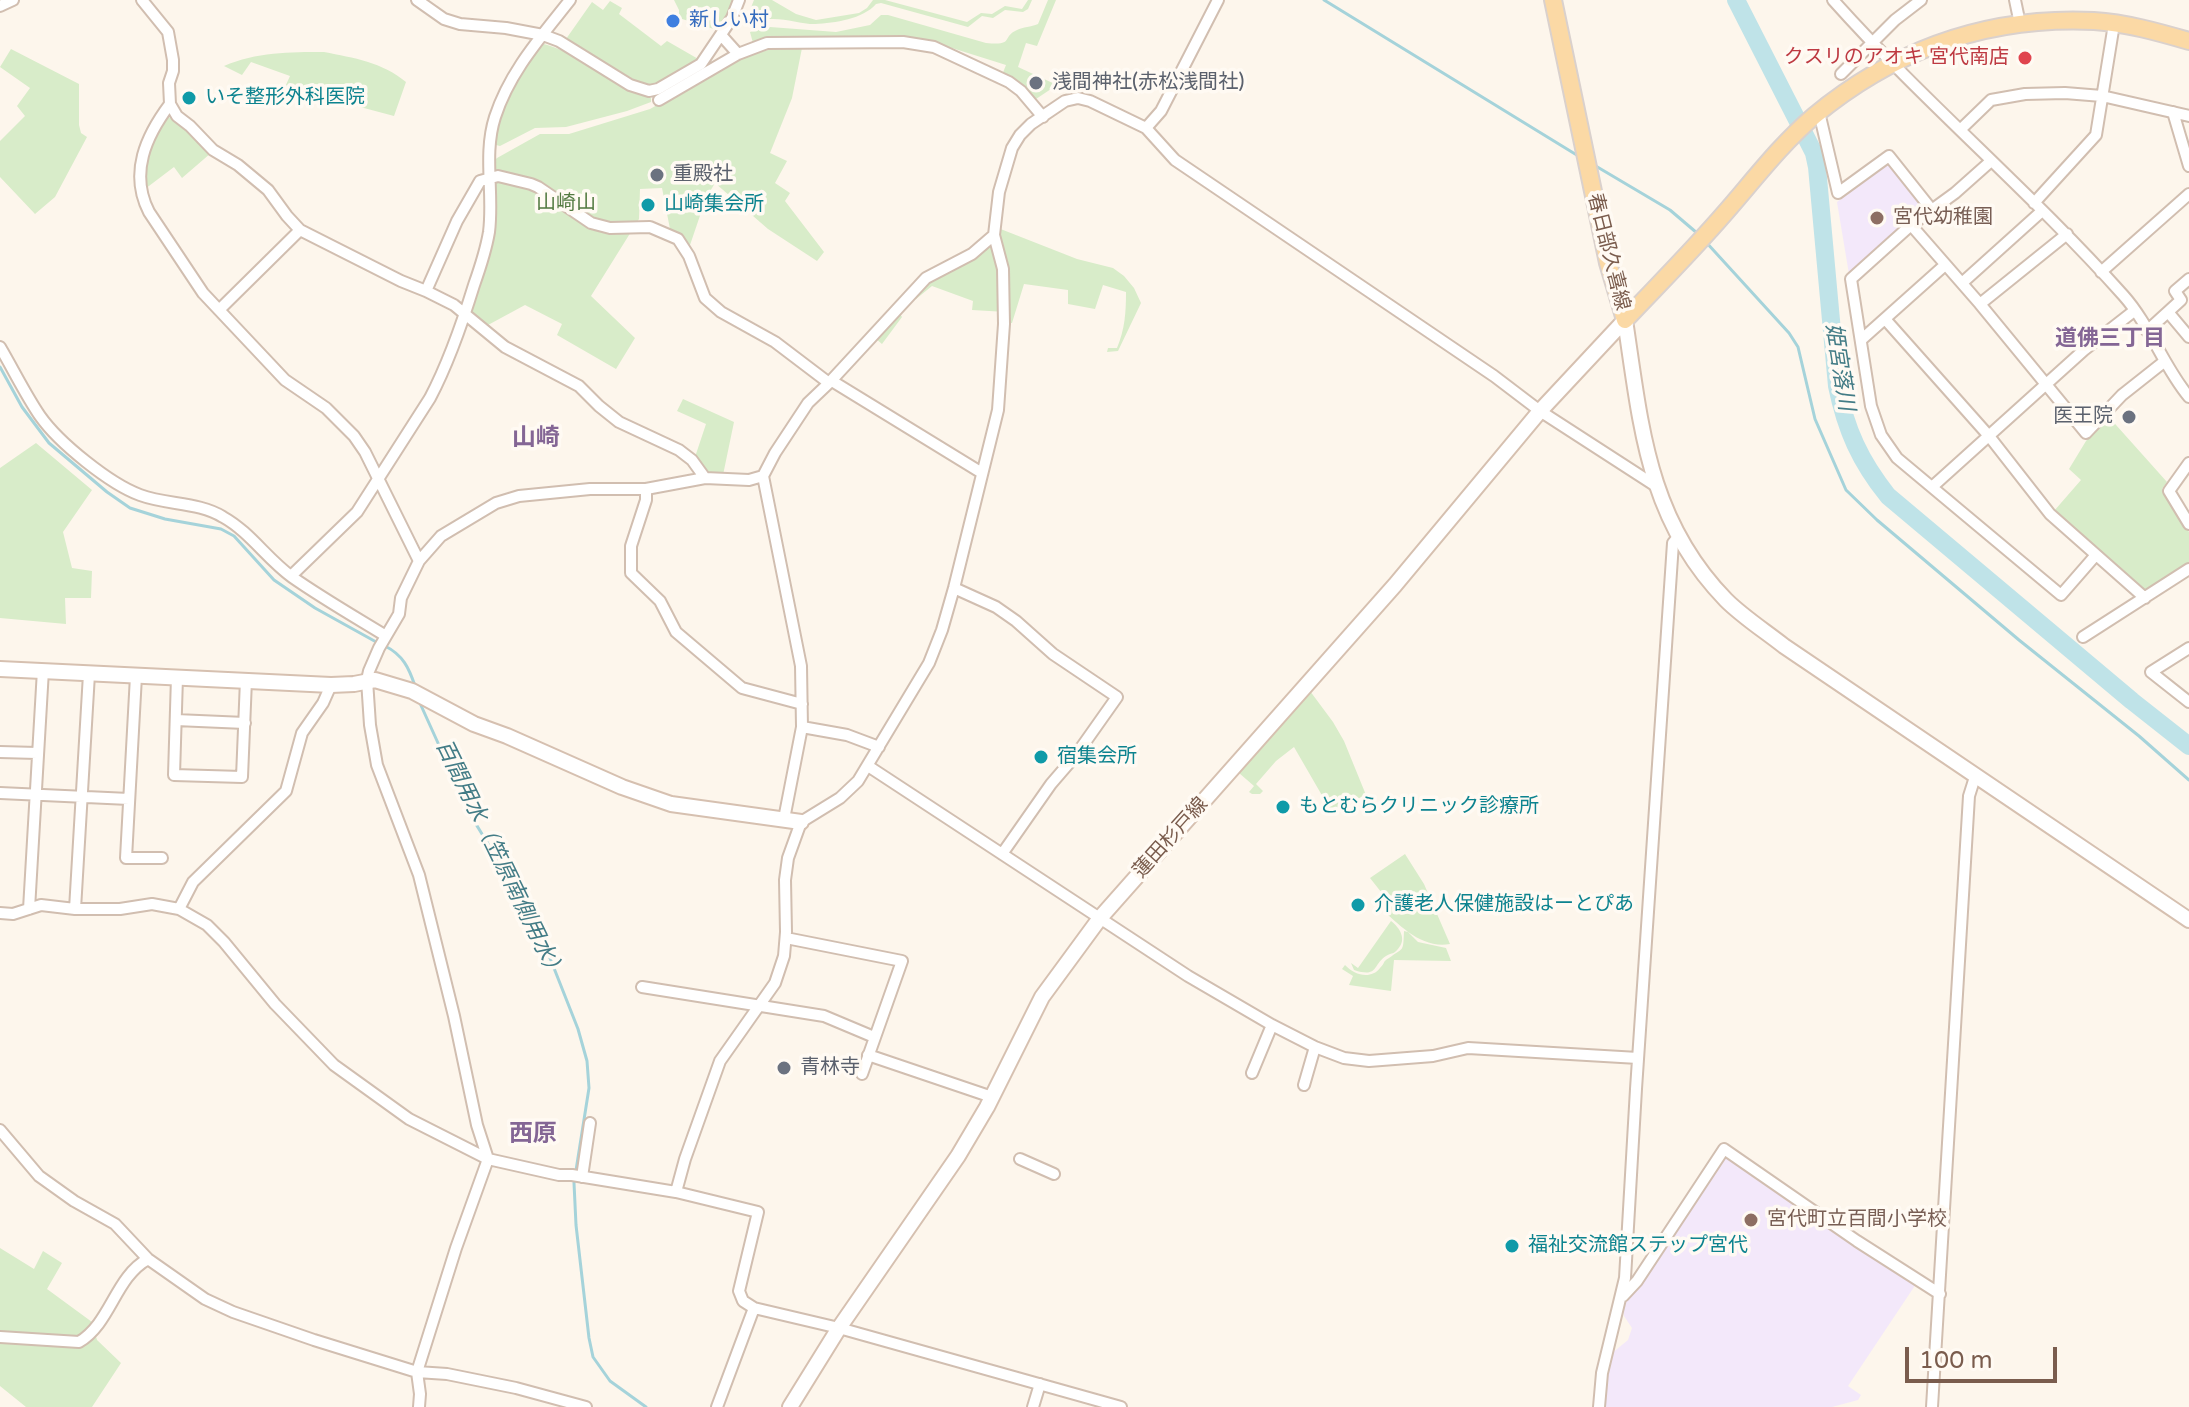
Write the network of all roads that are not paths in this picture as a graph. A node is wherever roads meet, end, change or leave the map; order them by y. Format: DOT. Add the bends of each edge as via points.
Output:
graph roads {
  1 [pos="13,0"];
  2 [pos="142,0"];
  3 [pos="417,0"];
  4 [pos="570,0"];
  5 [pos="739,0"];
  6 [pos="1218,0"];
  7 [pos="1553,0"];
  8 [pos="1834,0"];
  9 [pos="1921,0"];
  10 [pos="2015,0"];
  11 [pos="0,6"];
  12 [pos="2020,24"];
  13 [pos="2114,24"];
  14 [pos="543,35"];
  15 [pos="721,35"];
  16 [pos="2189,41"];
  17 [pos="1873,43"];
  18 [pos="738,54"];
  19 [pos="1892,63"];
  20 [pos="1841,74"];
  21 [pos="2102,96"];
  22 [pos="659,100"];
  23 [pos="170,104"];
  24 [pos="2173,112"];
  25 [pos="1817,114"];
  26 [pos="2189,116"];
  27 [pos="1043,117"];
  28 [pos="1146,128"];
  29 [pos="1960,130"];
  30 [pos="1991,161"];
  31 [pos="2189,166"];
  32 [pos="490,177"];
  33 [pos="2189,194"];
  34 [pos="2038,207"];
  35 [pos="1932,210"];
  36 [pos="1911,225"];
  37 [pos="300,230"];
  38 [pos="2067,234"];
  39 [pos="994,235"];
  40 [pos="1945,265"];
  41 [pos="2101,272"];
  42 [pos="2189,279"];
  43 [pos="1962,283"];
  44 [pos="426,291"];
  45 [pos="1980,304"];
  46 [pos="219,310"];
  47 [pos="2134,311"];
  48 [pos="2168,312"];
  49 [pos="465,313"];
  50 [pos="1885,319"];
  51 [pos="1625,320"];
  52 [pos="2147,331"];
  53 [pos="2189,337"];
  54 [pos="1861,340"];
  55 [pos="0,347"];
  56 [pos="2165,361"];
  57 [pos="830,382"];
  58 [pos="2045,384"];
  59 [pos="2187,392"];
  60 [pos="1540,411"];
  61 [pos="1989,436"];
  62 [pos="2189,463"];
  63 [pos="982,473"];
  64 [pos="763,476"];
  65 [pos="705,478"];
  66 [pos="379,480"];
  67 [pos="1656,486"];
  68 [pos="1932,487"];
  69 [pos="646,489"];
  70 [pos="2189,524"];
  71 [pos="1678,537"];
  72 [pos="2095,556"];
  73 [pos="419,561"];
  74 [pos="2189,569"];
  75 [pos="291,576"];
  76 [pos="954,588"];
  77 [pos="2145,598"];
  78 [pos="386,636"];
  79 [pos="2083,637"];
  80 [pos="2189,648"];
  81 [pos="0,669"];
  82 [pos="43,670"];
  83 [pos="89,674"];
  84 [pos="136,676"];
  85 [pos="177,677"];
  86 [pos="246,680"];
  87 [pos="367,680"];
  88 [pos="331,685"];
  89 [pos="2189,702"];
  90 [pos="802,704"];
  91 [pos="176,720"];
  92 [pos="245,723"];
  93 [pos="802,727"];
  94 [pos="879,747"];
  95 [pos="0,752"];
  96 [pos="37,753"];
  97 [pos="868,766"];
  98 [pos="1975,777"];
  99 [pos="0,793"];
  100 [pos="35,795"];
  101 [pos="82,797"];
  102 [pos="129,799"];
  103 [pos="784,819"];
  104 [pos="801,822"];
  105 [pos="1002,854"];
  106 [pos="162,858"];
  107 [pos="29,909"];
  108 [pos="75,909"];
  109 [pos="179,909"];
  110 [pos="0,913"];
  111 [pos="1100,918"];
  112 [pos="2189,920"];
  113 [pos="786,938"];
  114 [pos="642,987"];
  115 [pos="759,1006"];
  116 [pos="1272,1025"];
  117 [pos="874,1037"];
  118 [pos="1315,1047"];
  119 [pos="868,1055"];
  120 [pos="1638,1058"];
  121 [pos="1252,1073"];
  122 [pos="862,1074"];
  123 [pos="1304,1085"];
  124 [pos="992,1097"];
  125 [pos="590,1123"];
  126 [pos="0,1130"];
  127 [pos="488,1159"];
  128 [pos="1020,1159"];
  129 [pos="1054,1174"];
  130 [pos="582,1177"];
  131 [pos="676,1192"];
  132 [pos="148,1259"];
  133 [pos="1940,1294"];
  134 [pos="1622,1298"];
  135 [pos="754,1308"];
  136 [pos="839,1328"];
  137 [pos="0,1337"];
  138 [pos="417,1372"];
  139 [pos="1040,1384"];
  140 [pos="419,1407"];
  141 [pos="586,1407"];
  142 [pos="717,1407"];
  143 [pos="790,1407"];
  144 [pos="1033,1407"];
  145 [pos="1121,1407"];
  146 [pos="1599,1407"];
  147 [pos="1932,1407"];
  1 -- 11 [label="street"];
  2 -- 23 [label="street" via="170,38"];
  3 -- 14 [label="street" via="460,24"];
  4 -- 14 [label="street"];
  5 -- 15 [label="street"];
  6 -- 28 [label="street" via="1161,111"];
  7 -- 51 [label="main road, 春日部久喜線" via="1608,263"];
  8 -- 17 [label="street"];
  9 -- 17 [label="street"];
  10 -- 12 [label="street"];
  12 -- 13 [label="main road"];
  12 -- 19 [label="main road" via="1945,41"];
  13 -- 16 [label="main road"];
  13 -- 21 [label="street"];
  14 -- 15 [label="street" via="649,91 701,64"];
  14 -- 32 [label="street" via="512,76 495,118"];
  15 -- 18 [label="street"];
  17 -- 19 [label="street"];
  17 -- 20 [label="street"];
  18 -- 22 [label="street"];
  18 -- 27 [label="street" via="774,42 915,43 1009,82"];
  19 -- 25 [label="main road"];
  19 -- 29 [label="street"];
  21 -- 24 [label="street"];
  21 -- 29 [label="street" via="2051,93 1991,100"];
  21 -- 34 [label="street" via="2096,135"];
  23 -- 37 [label="street" via="213,150 268,190"];
  23 -- 46 [label="street" via="142,152 142,198 183,265"];
  24 -- 26 [label="street"];
  24 -- 31 [label="street"];
  25 -- 35 [label="street" via="1838,193 1889,156"];
  25 -- 51 [label="main road, 春日部久喜線"];
  27 -- 28 [label="street" via="1078,98"];
  27 -- 39 [label="street" via="1012,148"];
  28 -- 60 [label="street" via="1175,160"];
  29 -- 30 [label="street"];
  30 -- 34 [label="street"];
  30 -- 35 [label="street"];
  32 -- 44 [label="street" via="480,181 457,221"];
  32 -- 49 [label="street" via="489,231"];
  32 -- 57 [label="street" via="538,187 601,226 650,227 678,239 705,298"];
  33 -- 41 [label="street"];
  34 -- 38 [label="street"];
  34 -- 43 [label="street"];
  35 -- 36 [label="street"];
  36 -- 40 [label="street"];
  36 -- 54 [label="street" via="1851,279"];
  37 -- 44 [label="street"];
  37 -- 46 [label="street"];
  38 -- 41 [label="street"];
  38 -- 45 [label="street"];
  39 -- 57 [label="street" via="972,254 926,278"];
  39 -- 63 [label="street" via="1003,269 1004,324 998,410"];
  40 -- 43 [label="street"];
  40 -- 50 [label="street"];
  41 -- 47 [label="street"];
  42 -- 48 [label="street" via="2175,291 2181,300"];
  43 -- 45 [label="street"];
  44 -- 49 [label="street"];
  45 -- 58 [label="street"];
  46 -- 66 [label="street" via="285,380 326,408 354,436"];
  47 -- 52 [label="street"];
  47 -- 58 [label="street"];
  48 -- 52 [label="street"];
  48 -- 53 [label="street"];
  49 -- 65 [label="street" via="505,347 579,386 619,422 679,450"];
  49 -- 66 [label="street" via="440,379"];
  50 -- 54 [label="street"];
  50 -- 61 [label="street"];
  51 -- 60 [label="street, 蓮田杉戸線"];
  51 -- 67 [label="street" via="1636,405"];
  52 -- 56 [label="street"];
  54 -- 68 [label="street" via="1881,435 1897,458"];
  55 -- 75 [label="street" via="41,418 84,459 141,496 221,515"];
  56 -- 58 [label="street" via="2086,433"];
  56 -- 59 [label="street"];
  57 -- 63 [label="street"];
  57 -- 64 [label="street" via="808,403"];
  58 -- 61 [label="street"];
  60 -- 67 [label="street"];
  60 -- 111 [label="street, 蓮田杉戸線" via="1395,585"];
  61 -- 68 [label="street"];
  61 -- 72 [label="street" via="2050,514"];
  62 -- 70 [label="street" via="2169,491"];
  63 -- 76 [label="street"];
  64 -- 65 [label="street"];
  64 -- 90 [label="street" via="799,653"];
  65 -- 69 [label="street"];
  66 -- 73 [label="street"];
  66 -- 75 [label="street" via="348,522"];
  67 -- 71 [label="street"];
  68 -- 72 [label="street" via="2061,595"];
  69 -- 73 [label="street" via="590,489 496,503 441,536"];
  69 -- 90 [label="street" via="631,546 631,573 660,601 676,632 742,688"];
  71 -- 98 [label="street" via="1727,602"];
  71 -- 120 [label="street" via="1673,543"];
  72 -- 77 [label="street"];
  73 -- 78 [label="street"];
  74 -- 77 [label="street"];
  75 -- 78 [label="street"];
  76 -- 94 [label="street" via="929,663"];
  76 -- 105 [label="street" via="996,607 1117,697"];
  77 -- 79 [label="street"];
  78 -- 87 [label="street"];
  80 -- 89 [label="street" via="2151,672"];
  81 -- 82 [label="street"];
  82 -- 83 [label="street"];
  82 -- 96 [label="street"];
  83 -- 84 [label="street"];
  83 -- 101 [label="street"];
  84 -- 85 [label="street"];
  84 -- 102 [label="street"];
  85 -- 86 [label="street"];
  85 -- 91 [label="street"];
  86 -- 88 [label="street"];
  86 -- 92 [label="street"];
  87 -- 88 [label="street"];
  87 -- 103 [label="street" via="422,695 474,724 671,804"];
  87 -- 127 [label="street" via="377,765 419,875"];
  88 -- 109 [label="street" via="302,733 286,791 193,882"];
  90 -- 93 [label="street"];
  91 -- 92 [label="street"];
  91 -- 92 [label="street" via="174,775 242,777"];
  93 -- 94 [label="street"];
  93 -- 103 [label="street"];
  94 -- 97 [label="street"];
  95 -- 96 [label="street"];
  96 -- 100 [label="street"];
  97 -- 104 [label="street" via="840,798"];
  97 -- 105 [label="street"];
  98 -- 112 [label="street"];
  98 -- 133 [label="street" via="1969,796"];
  99 -- 100 [label="street"];
  100 -- 101 [label="street"];
  100 -- 107 [label="street"];
  101 -- 102 [label="street"];
  101 -- 108 [label="street"];
  102 -- 106 [label="street" via="126,858"];
  103 -- 104 [label="street"];
  104 -- 113 [label="street" via="785,880"];
  105 -- 111 [label="street"];
  107 -- 108 [label="street"];
  107 -- 110 [label="street"];
  108 -- 109 [label="street" via="152,904"];
  109 -- 127 [label="street" via="224,942 334,1065 409,1119"];
  111 -- 116 [label="street"];
  111 -- 124 [label="street, 蓮田杉戸線" via="1042,997"];
  113 -- 115 [label="street" via="775,983"];
  113 -- 117 [label="street" via="902,961"];
  114 -- 115 [label="street"];
  115 -- 117 [label="street" via="824,1016"];
  115 -- 131 [label="street" via="720,1061"];
  116 -- 118 [label="street"];
  116 -- 121 [label="street"];
  117 -- 119 [label="street"];
  118 -- 120 [label="street" via="1369,1061 1468,1048"];
  118 -- 123 [label="street"];
  119 -- 122 [label="street"];
  119 -- 124 [label="street"];
  120 -- 134 [label="street"];
  124 -- 136 [label="street, 蓮田杉戸線" via="958,1156"];
  125 -- 130 [label="street"];
  126 -- 132 [label="street" via="39,1176 115,1224"];
  127 -- 130 [label="street"];
  127 -- 138 [label="street"];
  128 -- 129 [label="street"];
  130 -- 131 [label="street"];
  131 -- 135 [label="street" via="758,1212 739,1291"];
  132 -- 137 [label="street" via="132,1271 88,1337 79,1342"];
  132 -- 138 [label="street" via="233,1312"];
  133 -- 134 [label="street" via="1724,1149"];
  133 -- 147 [label="street"];
  134 -- 146 [label="street" via="1602,1373"];
  135 -- 136 [label="street"];
  135 -- 142 [label="street"];
  136 -- 139 [label="street"];
  136 -- 143 [label="street, 蓮田杉戸線"];
  138 -- 140 [label="street"];
  138 -- 141 [label="street" via="516,1388"];
  139 -- 144 [label="street"];
  139 -- 145 [label="street"];
}
